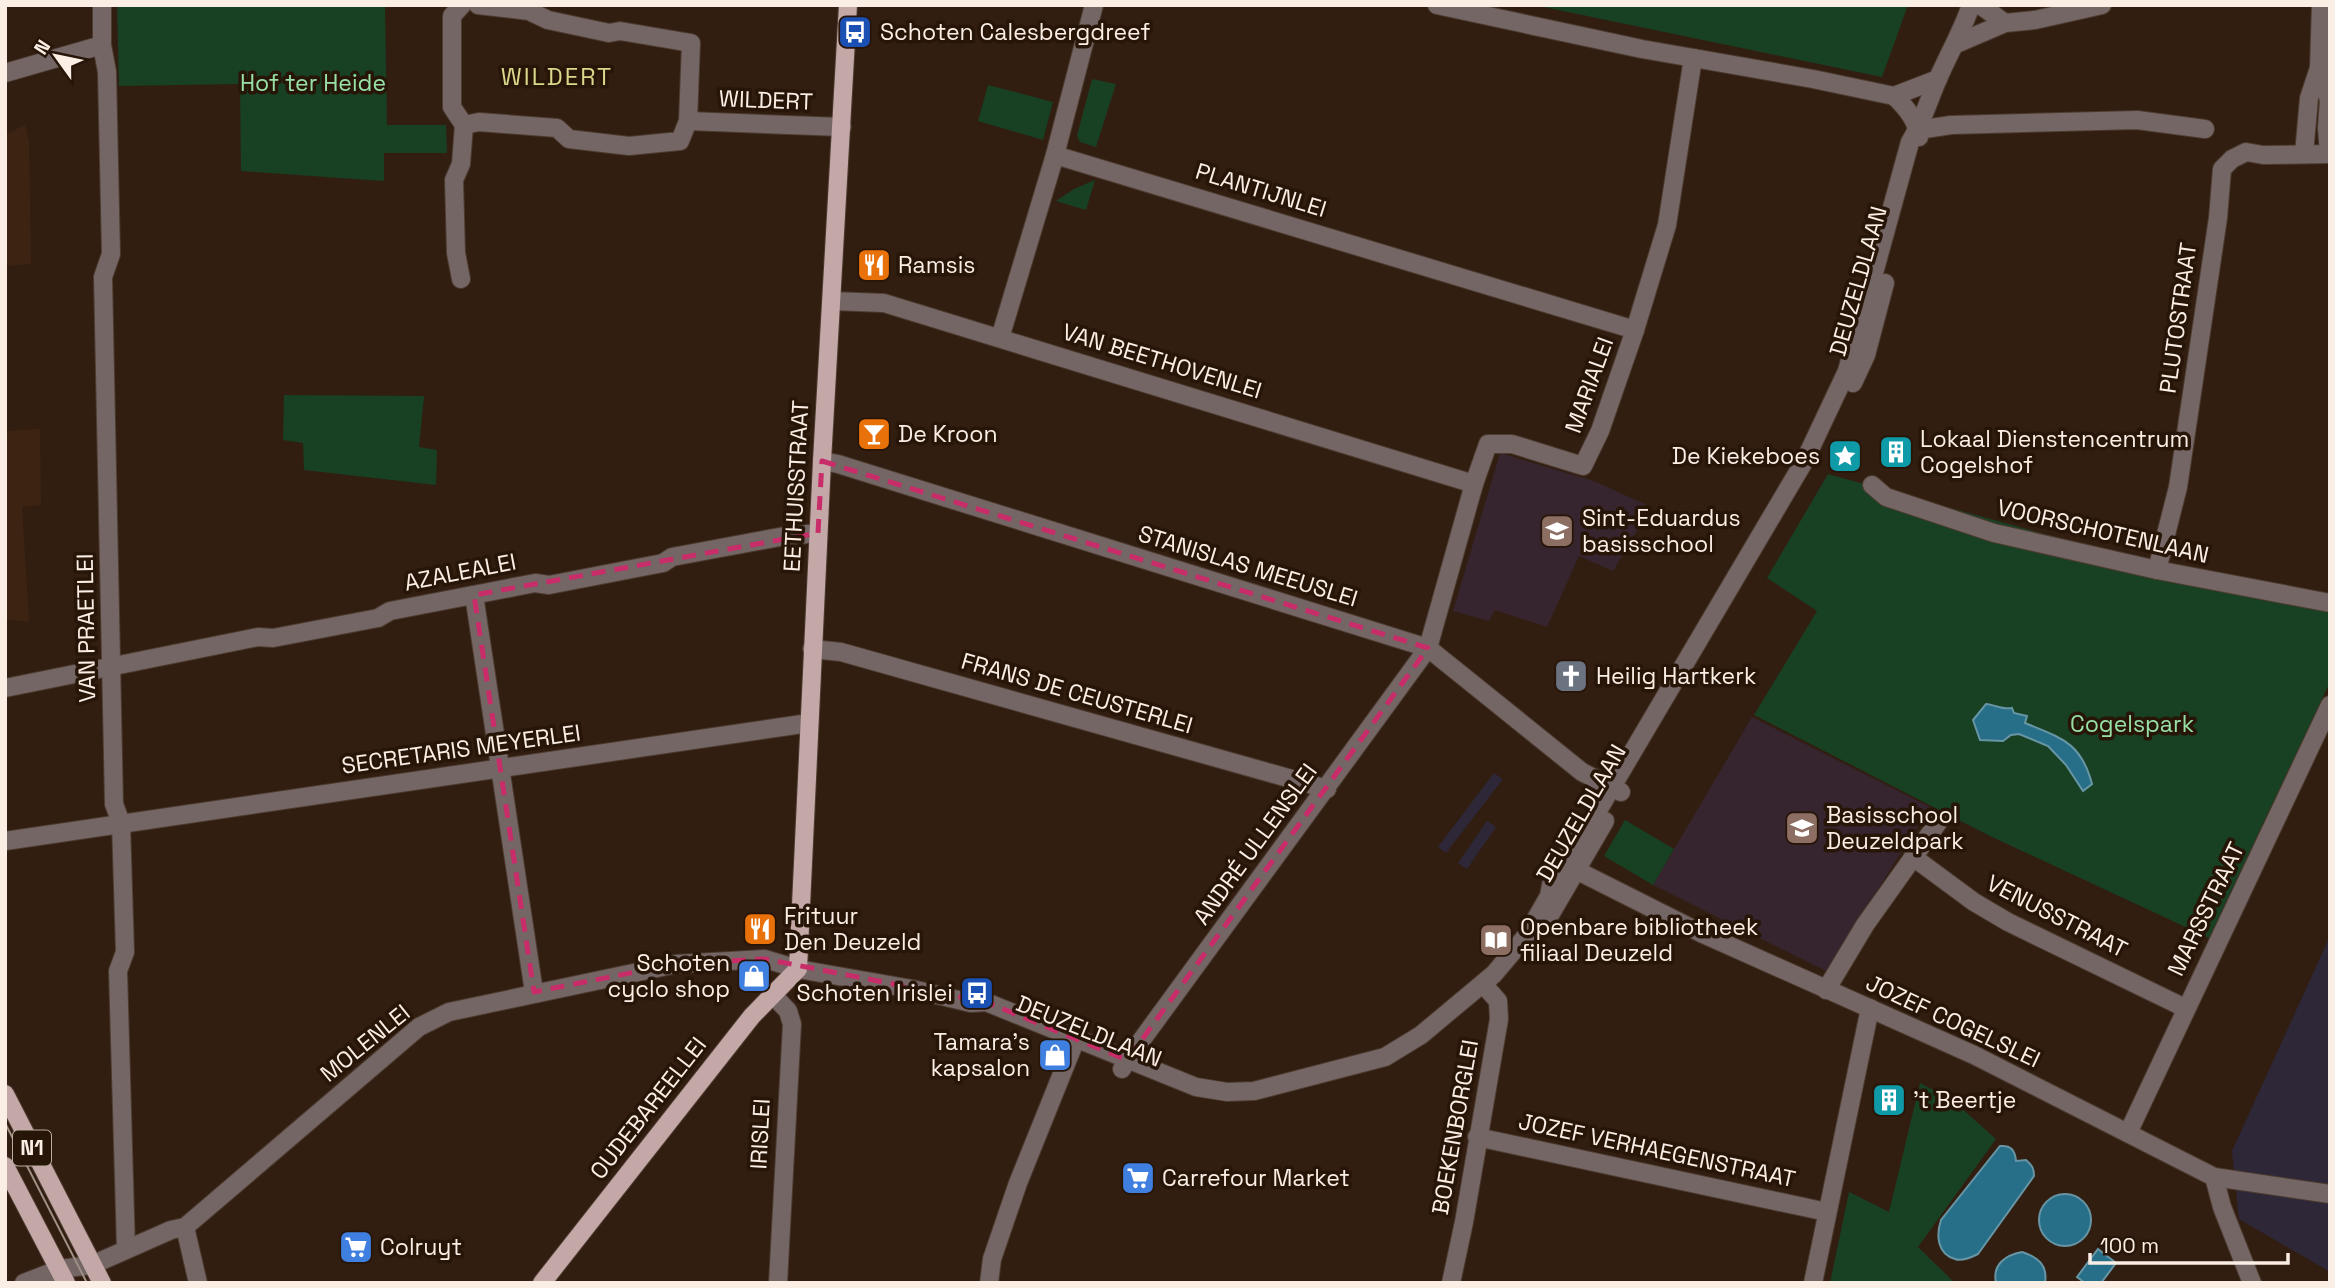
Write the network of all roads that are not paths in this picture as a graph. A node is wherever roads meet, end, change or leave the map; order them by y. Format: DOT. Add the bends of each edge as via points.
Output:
graph roads {
  1 [pos="102,5"];
  2 [pos="462,5"];
  3 [pos="478,5"];
  4 [pos="848,5"];
  5 [pos="1094,5"];
  6 [pos="1437,5"];
  7 [pos="1971,5"];
  8 [pos="1980,5"];
  9 [pos="2102,5"];
  10 [pos="2310,5"];
  11 [pos="2321,5"];
  12 [pos="2330,5"];
  13 [pos="2005,23"];
  14 [pos="1956,44"];
  15 [pos="102,45"];
  16 [pos="1693,58"];
  17 [pos="2319,68"];
  18 [pos="5,73"];
  19 [pos="1938,79"];
  20 [pos="1894,96"];
  21 [pos="688,121"];
  22 [pos="464,125"];
  23 [pos="842,127"];
  24 [pos="2205,129"];
  25 [pos="1918,130"];
  26 [pos="2304,154"];
  27 [pos="2329,154"];
  28 [pos="1055,155"];
  29 [pos="461,279"];
  30 [pos="832,301"];
  31 [pos="1635,330"];
  32 [pos="1000,338"];
  33 [pos="822,461"];
  34 [pos="1474,484"];
  35 [pos="1872,485"];
  36 [pos="818,533"];
  37 [pos="2157,570"];
  38 [pos="474,595"];
  39 [pos="2330,603"];
  40 [pos="1429,648"];
  41 [pos="812,649"];
  42 [pos="112,666"];
  43 [pos="5,688"];
  44 [pos="2330,705"];
  45 [pos="809,723"];
  46 [pos="499,768"];
  47 [pos="1327,789"];
  48 [pos="1616,790"];
  49 [pos="1939,821"];
  50 [pos="121,824"];
  51 [pos="5,841"];
  52 [pos="1913,858"];
  53 [pos="1570,867"];
  54 [pos="798,969"];
  55 [pos="1486,988"];
  56 [pos="1826,990"];
  57 [pos="534,992"];
  58 [pos="772,994"];
  59 [pos="1870,1008"];
  60 [pos="2185,1008"];
  61 [pos="1074,1045"];
  62 [pos="1125,1065"];
  63 [pos="5,1094"];
  64 [pos="2127,1133"];
  65 [pos="1477,1137"];
  66 [pos="5,1166"];
  67 [pos="2214,1177"];
  68 [pos="2330,1194"];
  69 [pos="1827,1212"];
  70 [pos="185,1227"];
  71 [pos="126,1249"];
  72 [pos="92,1265"];
  73 [pos="63,1276"];
  74 [pos="24,1283"];
  75 [pos="102,1283"];
  76 [pos="198,1283"];
  77 [pos="542,1283"];
  78 [pos="778,1283"];
  79 [pos="989,1283"];
  80 [pos="1451,1283"];
  81 [pos="1813,1283"];
  82 [pos="2252,1283"];
  1 -- 15 [label="street, VAN PRAETLEI"];
  2 -- 22 [label="street" via="452,16 452,107"];
  3 -- 21 [label="street, WILDERT" via="529,11 548,20 609,33 691,43"];
  4 -- 23 [label="main road, EETHUISSTRAAT"];
  5 -- 28 [label="street"];
  6 -- 16 [label="street"];
  7 -- 14 [label="street, DEUZELDLAAN"];
  8 -- 13 [label="street"];
  9 -- 13 [label="street"];
  10 -- 11 [label="street"];
  11 -- 12 [label="street"];
  11 -- 17 [label="street"];
  13 -- 14 [label="street"];
  14 -- 19 [label="street, DEUZELDLAAN"];
  15 -- 18 [label="street"];
  15 -- 42 [label="street, VAN PRAETLEI" via="109,169 110,254 103,277"];
  16 -- 20 [label="street"];
  16 -- 31 [label="street, MARIALEI" via="1667,225"];
  17 -- 26 [label="street" via="2309,98"];
  17 -- 27 [label="street" via="2329,100"];
  19 -- 20 [label="street"];
  19 -- 25 [label="street, DEUZELDLAAN"];
  20 -- 25 [label="street" via="1907,108"];
  21 -- 22 [label="street, WILDERT" via="680,141 629,146 569,139 557,128 480,122"];
  21 -- 23 [label="street, WILDERT"];
  22 -- 29 [label="street" via="461,164 454,180"];
  23 -- 30 [label="main road, EETHUISSTRAAT"];
  24 -- 25 [label="street" via="2137,120"];
  25 -- 48 [label="street, DEUZELDLAAN" via="1920,147 1867,324 1866,355 1822,449"];
  26 -- 27 [label="street"];
  26 -- 37 [label="street, PLUTOSTRAAT" via="2246,152 2222,169 2178,487"];
  28 -- 31 [label="street, PLANTIJNLEI"];
  28 -- 32 [label="street"];
  30 -- 32 [label="street, VAN BEETHOVENLEI" via="884,303"];
  30 -- 33 [label="main road, EETHUISSTRAAT"];
  31 -- 34 [label="street, MARIALEI" via="1583,466 1512,444 1488,444"];
  32 -- 34 [label="street, VAN BEETHOVENLEI"];
  33 -- 36 [label="main road, EETHUISSTRAAT"];
  33 -- 40 [label="street, STANISLAS MEEUSLEI"];
  34 -- 40 [label="street, MARIALEI"];
  35 -- 37 [label="street, VOORSCHOTENLAAN" via="1886,497 1994,533"];
  36 -- 38 [label="street, AZALEALEI"];
  36 -- 41 [label="main road, EETHUISSTRAAT"];
  37 -- 39 [label="street, VOORSCHOTENLAAN"];
  38 -- 42 [label="street, AZALEALEI" via="390,611 378,618"];
  38 -- 46 [label="street"];
  40 -- 47 [label="street, ANDRÉ ULLENSLEI"];
  40 -- 48 [label="street, STANISLAS MEEUSLEI" via="1582,772"];
  41 -- 45 [label="main road, EETHUISSTRAAT"];
  41 -- 47 [label="street, FRANS DE CEUSTERLEI" via="841,652"];
  42 -- 43 [label="street, AZALEALEI"];
  42 -- 50 [label="street, VAN PRAETLEI" via="114,804"];
  44 -- 60 [label="street, MARSSTRAAT"];
  45 -- 46 [label="street, SECRETARIS MEYERLEI"];
  45 -- 54 [label="main road, EETHUISSTRAAT"];
  46 -- 50 [label="street, SECRETARIS MEYERLEI"];
  46 -- 57 [label="street"];
  47 -- 62 [label="street, ANDRÉ ULLENSLEI"];
  48 -- 53 [label="street, DEUZELDLAAN"];
  49 -- 52 [label="street"];
  50 -- 51 [label="street, SECRETARIS MEYERLEI"];
  50 -- 71 [label="street, VAN PRAETLEI" via="125,953 118,971"];
  52 -- 56 [label="street"];
  52 -- 60 [label="street, VENUSSTRAAT" via="2008,922"];
  53 -- 55 [label="street, DEUZELDLAAN" via="1530,948"];
  53 -- 56 [label="street, JOZEF COGELSLEI"];
  54 -- 57 [label="street, MOLENLEI" via="765,959 676,964"];
  54 -- 58 [label="main road, OUDEBAREELLEI"];
  54 -- 61 [label="street, DEUZELDLAAN" via="971,1003 986,1002"];
  55 -- 62 [label="street, DEUZELDLAAN" via="1426,1046 1390,1067 1241,1104 1205,1101 1166,1088"];
  55 -- 65 [label="street, BOEKENBORGLEI" via="1498,1001 1499,1019"];
  56 -- 59 [label="street, JOZEF COGELSLEI"];
  57 -- 70 [label="street, MOLENLEI" via="449,1012 419,1027"];
  58 -- 77 [label="main road, OUDEBAREELLEI"];
  58 -- 78 [label="street, IRISLEI" via="788,1011 792,1024"];
  59 -- 64 [label="street, JOZEF COGELSLEI"];
  59 -- 69 [label="street"];
  60 -- 64 [label="street, MARSSTRAAT"];
  61 -- 62 [label="street, DEUZELDLAAN"];
  61 -- 79 [label="street" via="1018,1183 992,1259"];
  63 -- 72 [label="main road, N1"];
  64 -- 67 [label="street, JOZEF COGELSLEI"];
  65 -- 69 [label="street, JOZEF VERHAEGENSTRAAT"];
  65 -- 80 [label="street, BOEKENBORGLEI"];
  66 -- 73 [label="main road, N1"];
  67 -- 68 [label="street, JOZEF COGELSLEI"];
  67 -- 82 [label="street"];
  69 -- 81 [label="street"];
  70 -- 71 [label="street, MOLENLEI"];
  70 -- 76 [label="street"];
  71 -- 72 [label="street, MOLENLEI"];
  72 -- 73 [label="street, MOLENLEI"];
  72 -- 75 [label="main road, N1"];
  73 -- 74 [label="street, MOLENLEI"];
}
